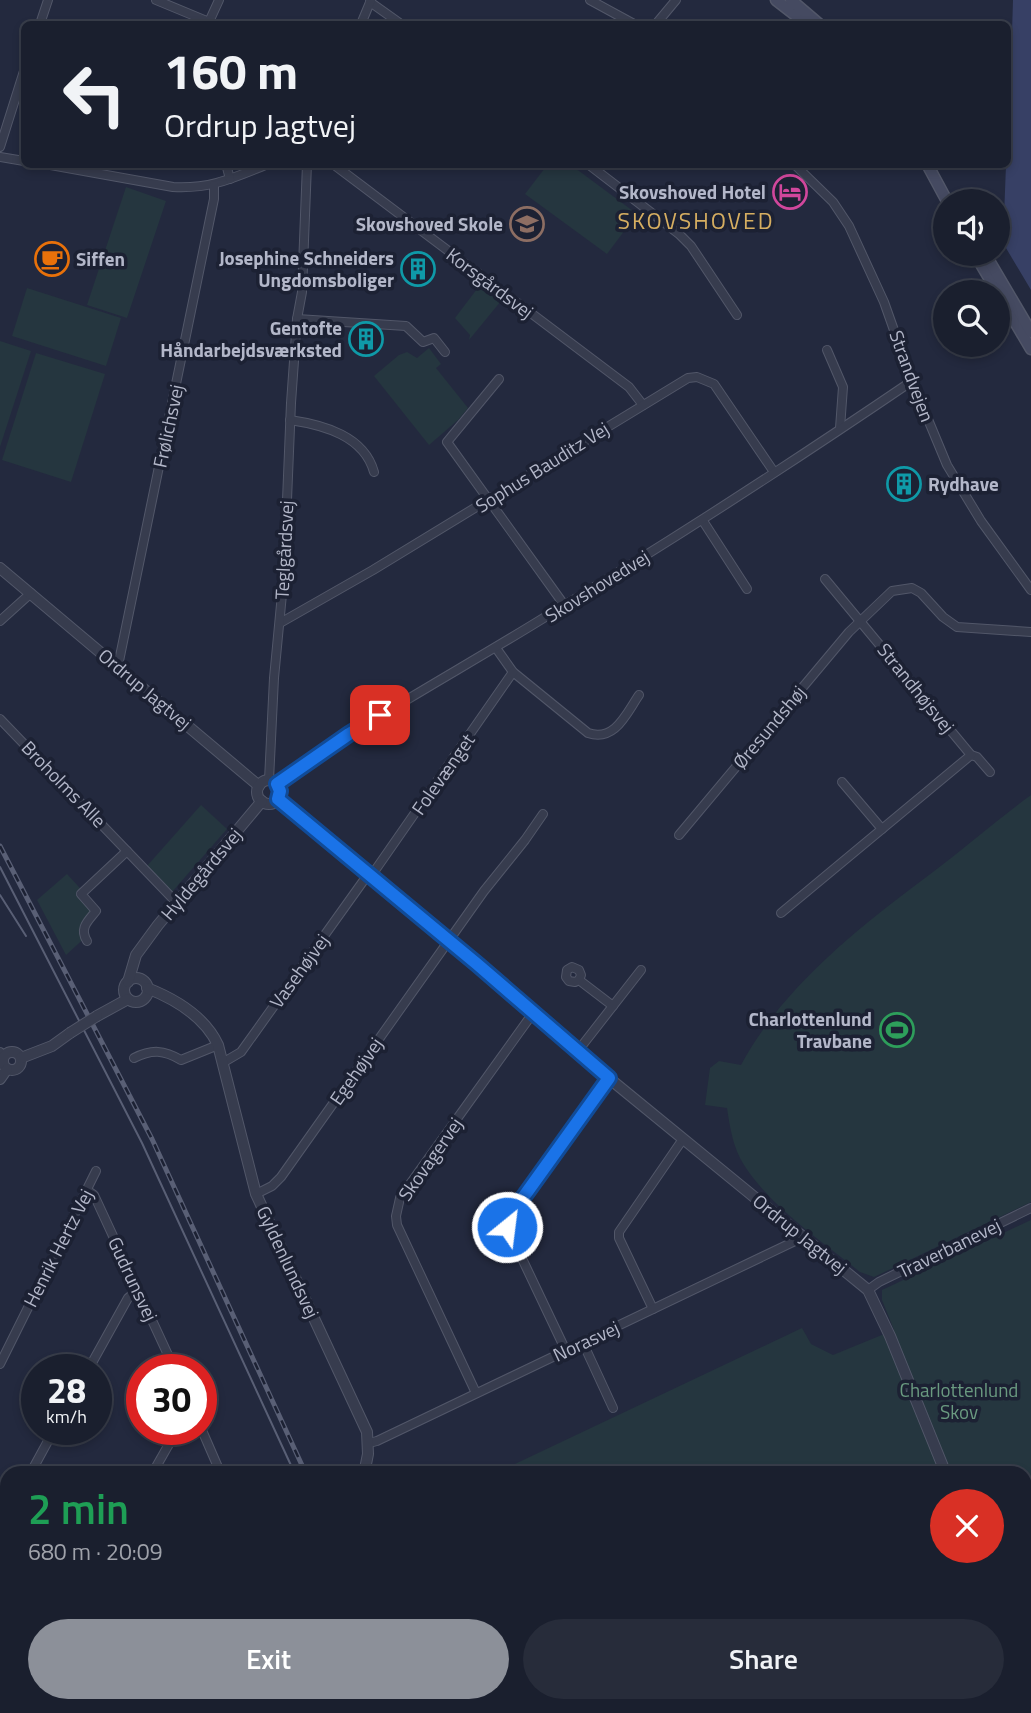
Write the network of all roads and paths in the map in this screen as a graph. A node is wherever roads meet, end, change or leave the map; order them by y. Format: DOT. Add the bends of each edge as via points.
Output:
graph roads {
  1 [pos="48,0"];
  2 [pos="156,0"];
  3 [pos="219,0"];
  4 [pos="590,0"];
  5 [pos="676,0"];
  6 [pos="776,0"];
  7 [pos="791,0"];
  8 [pos="371,1"];
  9 [pos="41,21"];
  10 [pos="203,21"];
  11 [pos="211,21"];
  12 [pos="362,21"];
  13 [pos="397,21"];
  14 [pos="628,21"];
  15 [pos="658,21"];
  16 [pos="803,21"];
  17 [pos="816,21"];
  18 [pos="21,80"];
  19 [pos="0,147"];
  20 [pos="0,157"];
  21 [pos="21,160"];
  22 [pos="67,168"];
  23 [pos="227,168"];
  24 [pos="258,168"];
  25 [pos="307,168"];
  26 [pos="338,168"];
  27 [pos="593,168"];
  28 [pos="798,168"];
  29 [pos="929,168"];
  30 [pos="230,179"];
  31 [pos="214,185"];
  32 [pos="941,189"];
  33 [pos="982,266"];
  34 [pos="992,266"];
  35 [pos="737,315"];
  36 [pos="297,319"];
  37 [pos="1031,332"];
  38 [pos="1031,349"];
  39 [pos="827,350"];
  40 [pos="445,352"];
  41 [pos="499,379"];
  42 [pos="912,381"];
  43 [pos="643,405"];
  44 [pos="290,420"];
  45 [pos="841,428"];
  46 [pos="374,472"];
  47 [pos="774,472"];
  48 [pos="488,500"];
  49 [pos="703,521"];
  50 [pos="0,568"];
  51 [pos="825,579"];
  52 [pos="747,589"];
  53 [pos="1031,590"];
  54 [pos="31,593"];
  55 [pos="565,606"];
  56 [pos="860,620"];
  57 [pos="0,621"];
  58 [pos="280,623"];
  59 [pos="1031,632"];
  60 [pos="496,648"];
  61 [pos="118,666"];
  62 [pos="513,672"];
  63 [pos="639,695"];
  64 [pos="0,719"];
  65 [pos="971,755"];
  66 [pos="990,772"];
  67 [pos="273,782"];
  68 [pos="842,782"];
  69 [pos="259,786"];
  70 [pos="278,799"];
  71 [pos="262,802"];
  72 [pos="543,814"];
  73 [pos="882,830"];
  74 [pos="679,835"];
  75 [pos="127,851"];
  76 [pos="370,875"];
  77 [pos="176,902"];
  78 [pos="781,913"];
  79 [pos="87,941"];
  80 [pos="449,941"];
  81 [pos="641,970"];
  82 [pos="579,980"];
  83 [pos="130,988"];
  84 [pos="146,993"];
  85 [pos="613,1006"];
  86 [pos="533,1013"];
  87 [pos="218,1045"];
  88 [pos="577,1052"];
  89 [pos="2,1054"];
  90 [pos="21,1058"];
  91 [pos="134,1058"];
  92 [pos="224,1062"];
  93 [pos="8,1069"];
  94 [pos="609,1078"];
  95 [pos="0,1079"];
  96 [pos="683,1139"];
  97 [pos="96,1171"];
  98 [pos="87,1190"];
  99 [pos="256,1195"];
  100 [pos="1031,1208"];
  101 [pos="800,1234"];
  102 [pos="138,1290"];
  103 [pos="868,1290"];
  104 [pos="653,1309"];
  105 [pos="583,1343"];
  106 [pos="566,1351"];
  107 [pos="97,1354"];
  108 [pos="168,1354"];
  109 [pos="0,1364"];
  110 [pos="476,1393"];
  111 [pos="613,1408"];
  112 [pos="369,1443"];
  113 [pos="46,1445"];
  114 [pos="168,1445"];
  115 [pos="208,1445"];
  116 [pos="34,1466"];
  117 [pos="157,1466"];
  118 [pos="218,1466"];
  119 [pos="365,1466"];
  120 [pos="943,1466"];
  1 -- 9 [label="street"];
  2 -- 10 [label="street"];
  3 -- 11 [label="street"];
  4 -- 14 [label="street"];
  5 -- 15 [label="street"];
  6 -- 16 [label="main road"];
  7 -- 17 [label="main road"];
  8 -- 12 [label="street"];
  8 -- 13 [label="street"];
  18 -- 19 [label="street"];
  20 -- 21 [label="street"];
  22 -- 31 [label="street" via="173,187"];
  23 -- 30 [label="street"];
  24 -- 30 [label="street"];
  25 -- 36 [label="street, Teglgårdsvej"];
  26 -- 43 [label="street, Korsgårdsvej" via="629,387"];
  27 -- 35 [label="street" via="680,234"];
  28 -- 42 [label="street, Strandvejen" via="833,202 849,226 884,302"];
  29 -- 32 [label="main road"];
  30 -- 31 [label="street"];
  31 -- 61 [label="street, Frølichsvej"];
  33 -- 38 [label="main road"];
  34 -- 37 [label="main road"];
  36 -- 40 [label="street" via="406,326 423,342 434,338"];
  36 -- 44 [label="street, Teglgårdsvej"];
  39 -- 45 [label="street" via="843,387"];
  41 -- 48 [label="street" via="447,442"];
  42 -- 45 [label="street, Skovshovedvej"];
  42 -- 53 [label="street, Strandvejen" via="947,465"];
  43 -- 47 [label="street, Sophus Bauditz Vej" via="688,378 705,379 714,384"];
  43 -- 48 [label="street, Sophus Bauditz Vej"];
  44 -- 46 [label="street" via="344,435 355,442"];
  44 -- 58 [label="street, Teglgårdsvej"];
  45 -- 47 [label="street, Skovshovedvej"];
  47 -- 49 [label="street, Skovshovedvej"];
  48 -- 55 [label="street"];
  48 -- 58 [label="street, Sophus Bauditz Vej"];
  49 -- 52 [label="street"];
  49 -- 55 [label="street, Skovshovedvej"];
  50 -- 54 [label="street, Ordrup Jagtvej"];
  51 -- 56 [label="street"];
  54 -- 57 [label="street"];
  54 -- 61 [label="street, Ordrup Jagtvej"];
  55 -- 60 [label="street, Skovshovedvej"];
  56 -- 59 [label="street, Øresundshøj" via="892,591 912,588 957,627"];
  56 -- 65 [label="street, Strandhøjsvej"];
  56 -- 74 [label="street, Øresundshøj"];
  58 -- 67 [label="street, Teglgårdsvej" via="274,678"];
  60 -- 62 [label="street"];
  60 -- 67 [label="street, Skovshovedvej"];
  61 -- 69 [label="street, Ordrup Jagtvej"];
  62 -- 63 [label="street" via="597,737 616,728"];
  62 -- 76 [label="street, Folevænget"];
  64 -- 75 [label="street, Broholms Alle"];
  65 -- 66 [label="street, Strandhøjsvej"];
  65 -- 73 [label="street"];
  67 -- 69 [label="street"];
  67 -- 70 [label="street" via="280,791"];
  68 -- 73 [label="street"];
  69 -- 71 [label="street"];
  70 -- 71 [label="street"];
  70 -- 76 [label="street, Ordrup Jagtvej"];
  71 -- 77 [label="street, Hyldegårdsvej"];
  72 -- 80 [label="street"];
  73 -- 78 [label="street"];
  75 -- 77 [label="street, Broholms Alle"];
  75 -- 79 [label="street" via="82,894 96,911 83,926"];
  76 -- 80 [label="street, Ordrup Jagtvej"];
  76 -- 92 [label="street, Vasehøjvej" via="241,1052"];
  77 -- 83 [label="street, Hyldegårdsvej" via="143,947"];
  80 -- 86 [label="street, Ordrup Jagtvej"];
  80 -- 99 [label="street, Egehøjvej" via="281,1177"];
  81 -- 85 [label="street"];
  82 -- 85 [label="street"];
  83 -- 84 [label="street, Gyldenlundsvej" via="144,982"];
  83 -- 84 [label="street" via="136,1002"];
  83 -- 90 [label="street, bridge" via="70,1034"];
  84 -- 87 [label="street, Gyldenlundsvej" via="195,1015"];
  85 -- 88 [label="street"];
  86 -- 88 [label="street, Ordrup Jagtvej"];
  86 -- 110 [label="street, Skovagervej" via="397,1207 397,1225"];
  87 -- 91 [label="street" via="181,1060 167,1052 149,1051"];
  87 -- 92 [label="street, Gyldenlundsvej"];
  88 -- 94 [label="street, Ordrup Jagtvej"];
  89 -- 90 [label="street" via="13,1052"];
  89 -- 93 [label="street"];
  90 -- 93 [label="street" via="19,1067"];
  92 -- 99 [label="street, Gyldenlundsvej"];
  93 -- 95 [label="street"];
  94 -- 96 [label="street, Ordrup Jagtvej"];
  94 -- 106 [label="street" via="507,1221"];
  96 -- 101 [label="street, Ordrup Jagtvej"];
  96 -- 104 [label="street" via="619,1233"];
  97 -- 98 [label="street, Henrik Hertz Vej"];
  98 -- 102 [label="street, Gudrunsvej" via="94,1195"];
  98 -- 109 [label="street, Henrik Hertz Vej"];
  99 -- 112 [label="street, Gyldenlundsvej"];
  100 -- 103 [label="street, Traverbanevej"];
  101 -- 103 [label="street, Ordrup Jagtvej"];
  101 -- 104 [label="street, Norasvej" via="793,1242"];
  102 -- 107 [label="street" via="128,1298"];
  102 -- 108 [label="street, Gudrunsvej"];
  103 -- 120 [label="street, Ordrup Jagtvej"];
  104 -- 105 [label="street, Norasvej"];
  105 -- 106 [label="street, Norasvej"];
  105 -- 111 [label="street"];
  106 -- 110 [label="street, Norasvej"];
  110 -- 112 [label="street, Norasvej"];
  112 -- 119 [label="street, Gyldenlundsvej"];
  113 -- 116 [label="street"];
  114 -- 117 [label="street"];
  115 -- 118 [label="street"];
}
